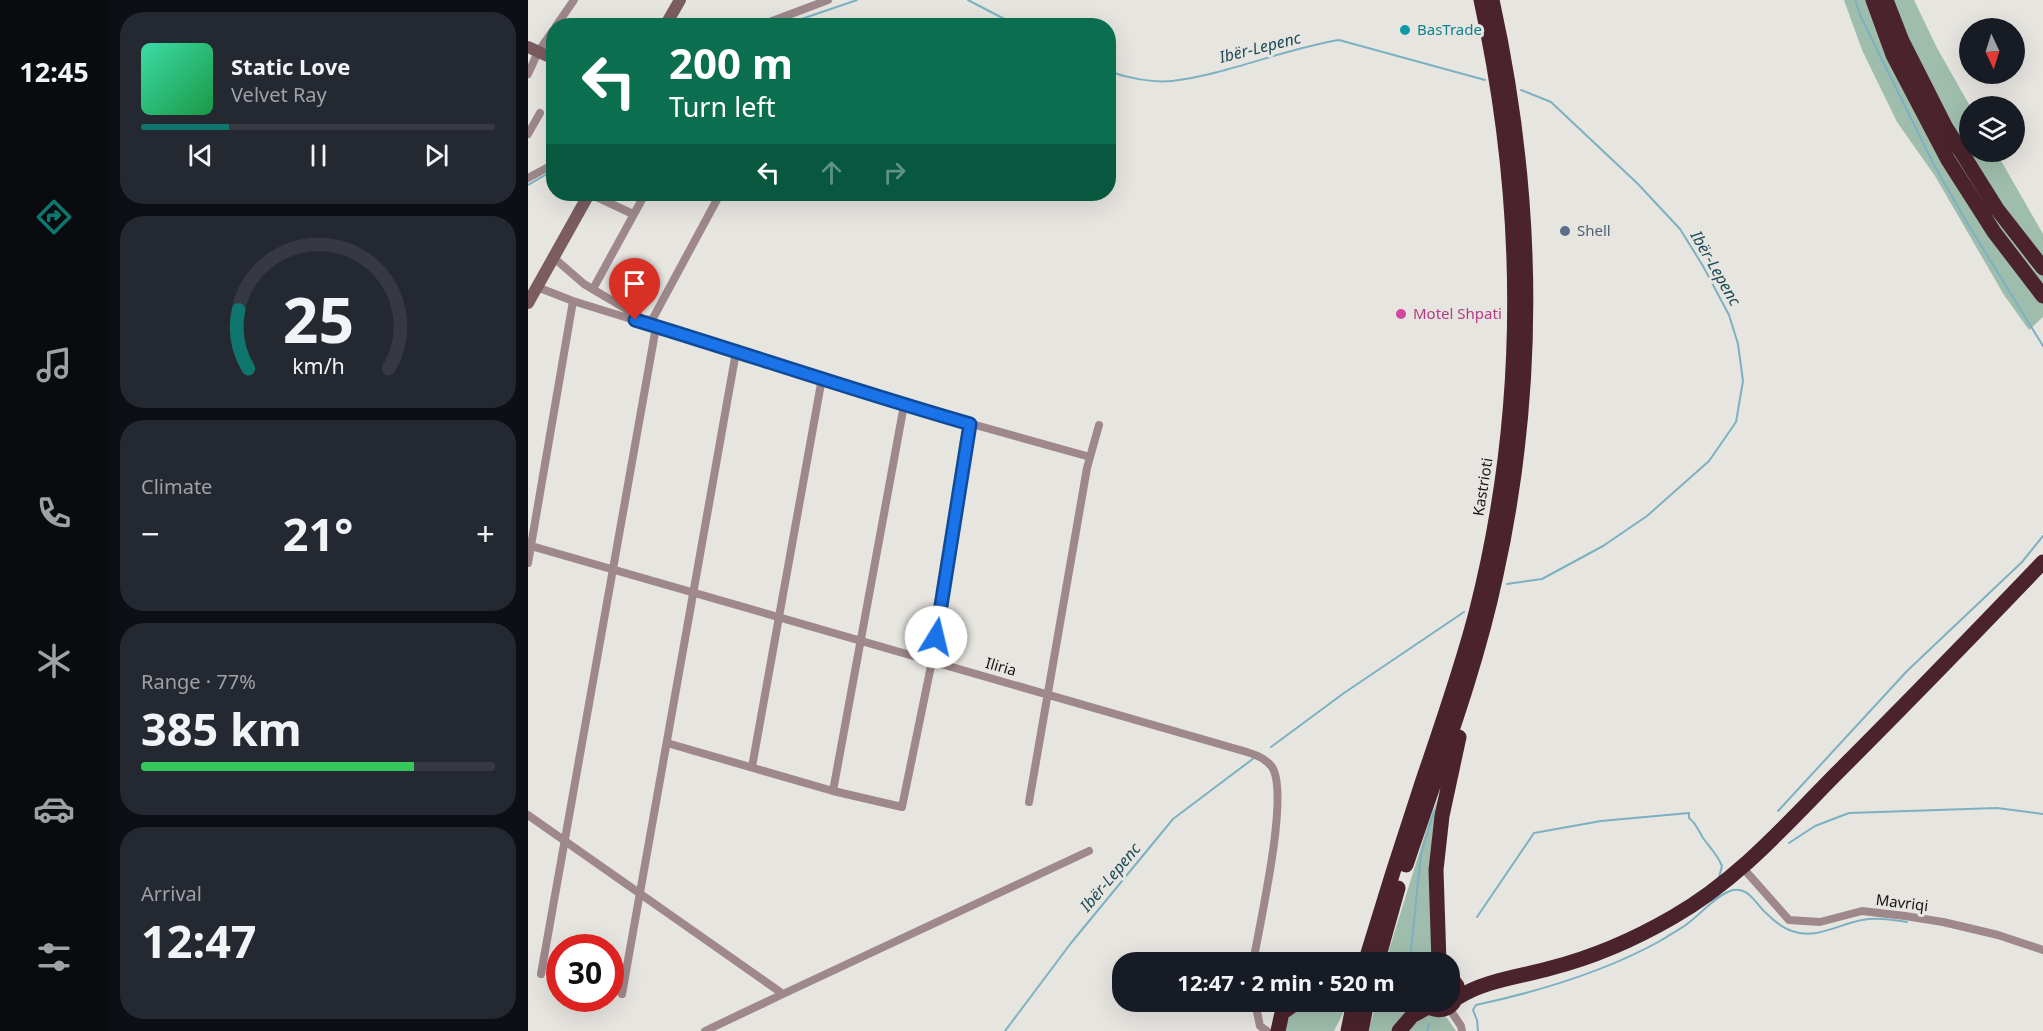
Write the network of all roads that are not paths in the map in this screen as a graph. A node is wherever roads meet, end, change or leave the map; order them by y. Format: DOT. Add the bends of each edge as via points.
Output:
graph roads {
  1 [pos="573,0"];
  2 [pos="680,0"];
  3 [pos="828,0"];
  4 [pos="1481,0"];
  5 [pos="1492,0"];
  6 [pos="1873,0"];
  7 [pos="1886,0"];
  8 [pos="561,18"];
  9 [pos="670,18"];
  10 [pos="780,18"];
  11 [pos="546,37"];
  12 [pos="533,50"];
  13 [pos="528,74"];
  14 [pos="540,113"];
  15 [pos="528,134"];
  16 [pos="546,168"];
  17 [pos="528,178"];
  18 [pos="586,201"];
  19 [pos="605,201"];
  20 [pos="641,201"];
  21 [pos="716,201"];
  22 [pos="633,214"];
  23 [pos="554,258"];
  24 [pos="2043,268"];
  25 [pos="537,287"];
  26 [pos="593,289"];
  27 [pos="2042,296"];
  28 [pos="573,301"];
  29 [pos="528,303"];
  30 [pos="656,327"];
  31 [pos="736,352"];
  32 [pos="822,378"];
  33 [pos="903,405"];
  34 [pos="970,424"];
  35 [pos="1099,425"];
  36 [pos="1089,457"];
  37 [pos="530,546"];
  38 [pos="528,563"];
  39 [pos="2041,564"];
  40 [pos="612,569"];
  41 [pos="694,592"];
  42 [pos="780,617"];
  43 [pos="861,641"];
  44 [pos="1475,657"];
  45 [pos="932,661"];
  46 [pos="1047,694"];
  47 [pos="667,743"];
  48 [pos="752,767"];
  49 [pos="833,790"];
  50 [pos="1029,802"];
  51 [pos="528,815"];
  52 [pos="565,842"];
  53 [pos="1089,851"];
  54 [pos="1743,868"];
  55 [pos="641,894"];
  56 [pos="2043,950"];
  57 [pos="1255,952"];
  58 [pos="1368,952"];
  59 [pos="1380,952"];
  60 [pos="1438,952"];
  61 [pos="541,974"];
  62 [pos="1460,977"];
  63 [pos="1502,979"];
  64 [pos="624,983"];
  65 [pos="783,994"];
  66 [pos="1460,997"];
  67 [pos="1257,1012"];
  68 [pos="1283,1012"];
  69 [pos="1357,1012"];
  70 [pos="1417,1012"];
  71 [pos="1455,1012"];
  72 [pos="1350,1030"];
  73 [pos="705,1031"];
  74 [pos="1267,1031"];
  75 [pos="1278,1031"];
  76 [pos="1399,1031"];
  77 [pos="1462,1031"];
  1 -- 8 [label="street"];
  2 -- 9 [label="street"];
  3 -- 10 [label="street"];
  4 -- 58 [label="highway, Kastrioti" via="1501,103 1514,226 1515,359 1508,447 1476,615"];
  5 -- 44 [label="highway, Kastrioti" via="1521,180 1527,317 1523,404 1513,489"];
  6 -- 27 [label="highway" via="1893,55 1948,160 1994,232"];
  7 -- 24 [label="highway" via="1945,126 1997,209"];
  11 -- 12 [label="street"];
  12 -- 13 [label="street"];
  14 -- 15 [label="street"];
  16 -- 17 [label="street"];
  18 -- 23 [label="street"];
  19 -- 22 [label="street"];
  20 -- 22 [label="street"];
  21 -- 26 [label="street" via="652,320"];
  22 -- 26 [label="street"];
  23 -- 25 [label="street"];
  23 -- 26 [label="street"];
  25 -- 28 [label="street"];
  25 -- 29 [label="street"];
  28 -- 30 [label="street"];
  28 -- 37 [label="street"];
  30 -- 31 [label="street"];
  30 -- 40 [label="street"];
  31 -- 32 [label="street"];
  31 -- 41 [label="street"];
  32 -- 33 [label="street"];
  32 -- 42 [label="street"];
  33 -- 34 [label="street"];
  33 -- 43 [label="street"];
  34 -- 36 [label="street"];
  34 -- 45 [label="street"];
  35 -- 36 [label="street"];
  36 -- 46 [label="street"];
  37 -- 38 [label="street"];
  37 -- 40 [label="street, Iliria"];
  39 -- 54 [label="highway"];
  40 -- 41 [label="street, Iliria"];
  40 -- 52 [label="street"];
  41 -- 42 [label="street, Iliria"];
  41 -- 47 [label="street"];
  42 -- 43 [label="street, Iliria"];
  42 -- 48 [label="street"];
  43 -- 45 [label="street, Iliria"];
  43 -- 49 [label="street"];
  44 -- 59 [label="highway, Kastrioti"];
  44 -- 60 [label="highway" via="1439,843"];
  45 -- 46 [label="street, Iliria"];
  45 -- 49 [label="street" via="902,807"];
  46 -- 50 [label="street"];
  46 -- 57 [label="street, Iliria" via="1240,750 1262,758 1273,768 1277,824"];
  47 -- 48 [label="street"];
  47 -- 55 [label="street"];
  48 -- 49 [label="street"];
  51 -- 52 [label="street"];
  52 -- 55 [label="street"];
  52 -- 61 [label="street"];
  53 -- 65 [label="street"];
  54 -- 56 [label="street, Mavriqi" via="1789,920 1820,922 1862,911 1905,916 1998,935"];
  54 -- 63 [label="highway" via="1674,917 1621,944 1578,960"];
  55 -- 64 [label="street"];
  55 -- 65 [label="street"];
  62 -- 63 [label="highway"];
  63 -- 66 [label="highway"];
  65 -- 73 [label="street"];
  67 -- 74 [label="street" via="1260,1026"];
  68 -- 75 [label="highway"];
  69 -- 72 [label="highway"];
  70 -- 76 [label="highway"];
  71 -- 77 [label="street"];
}
